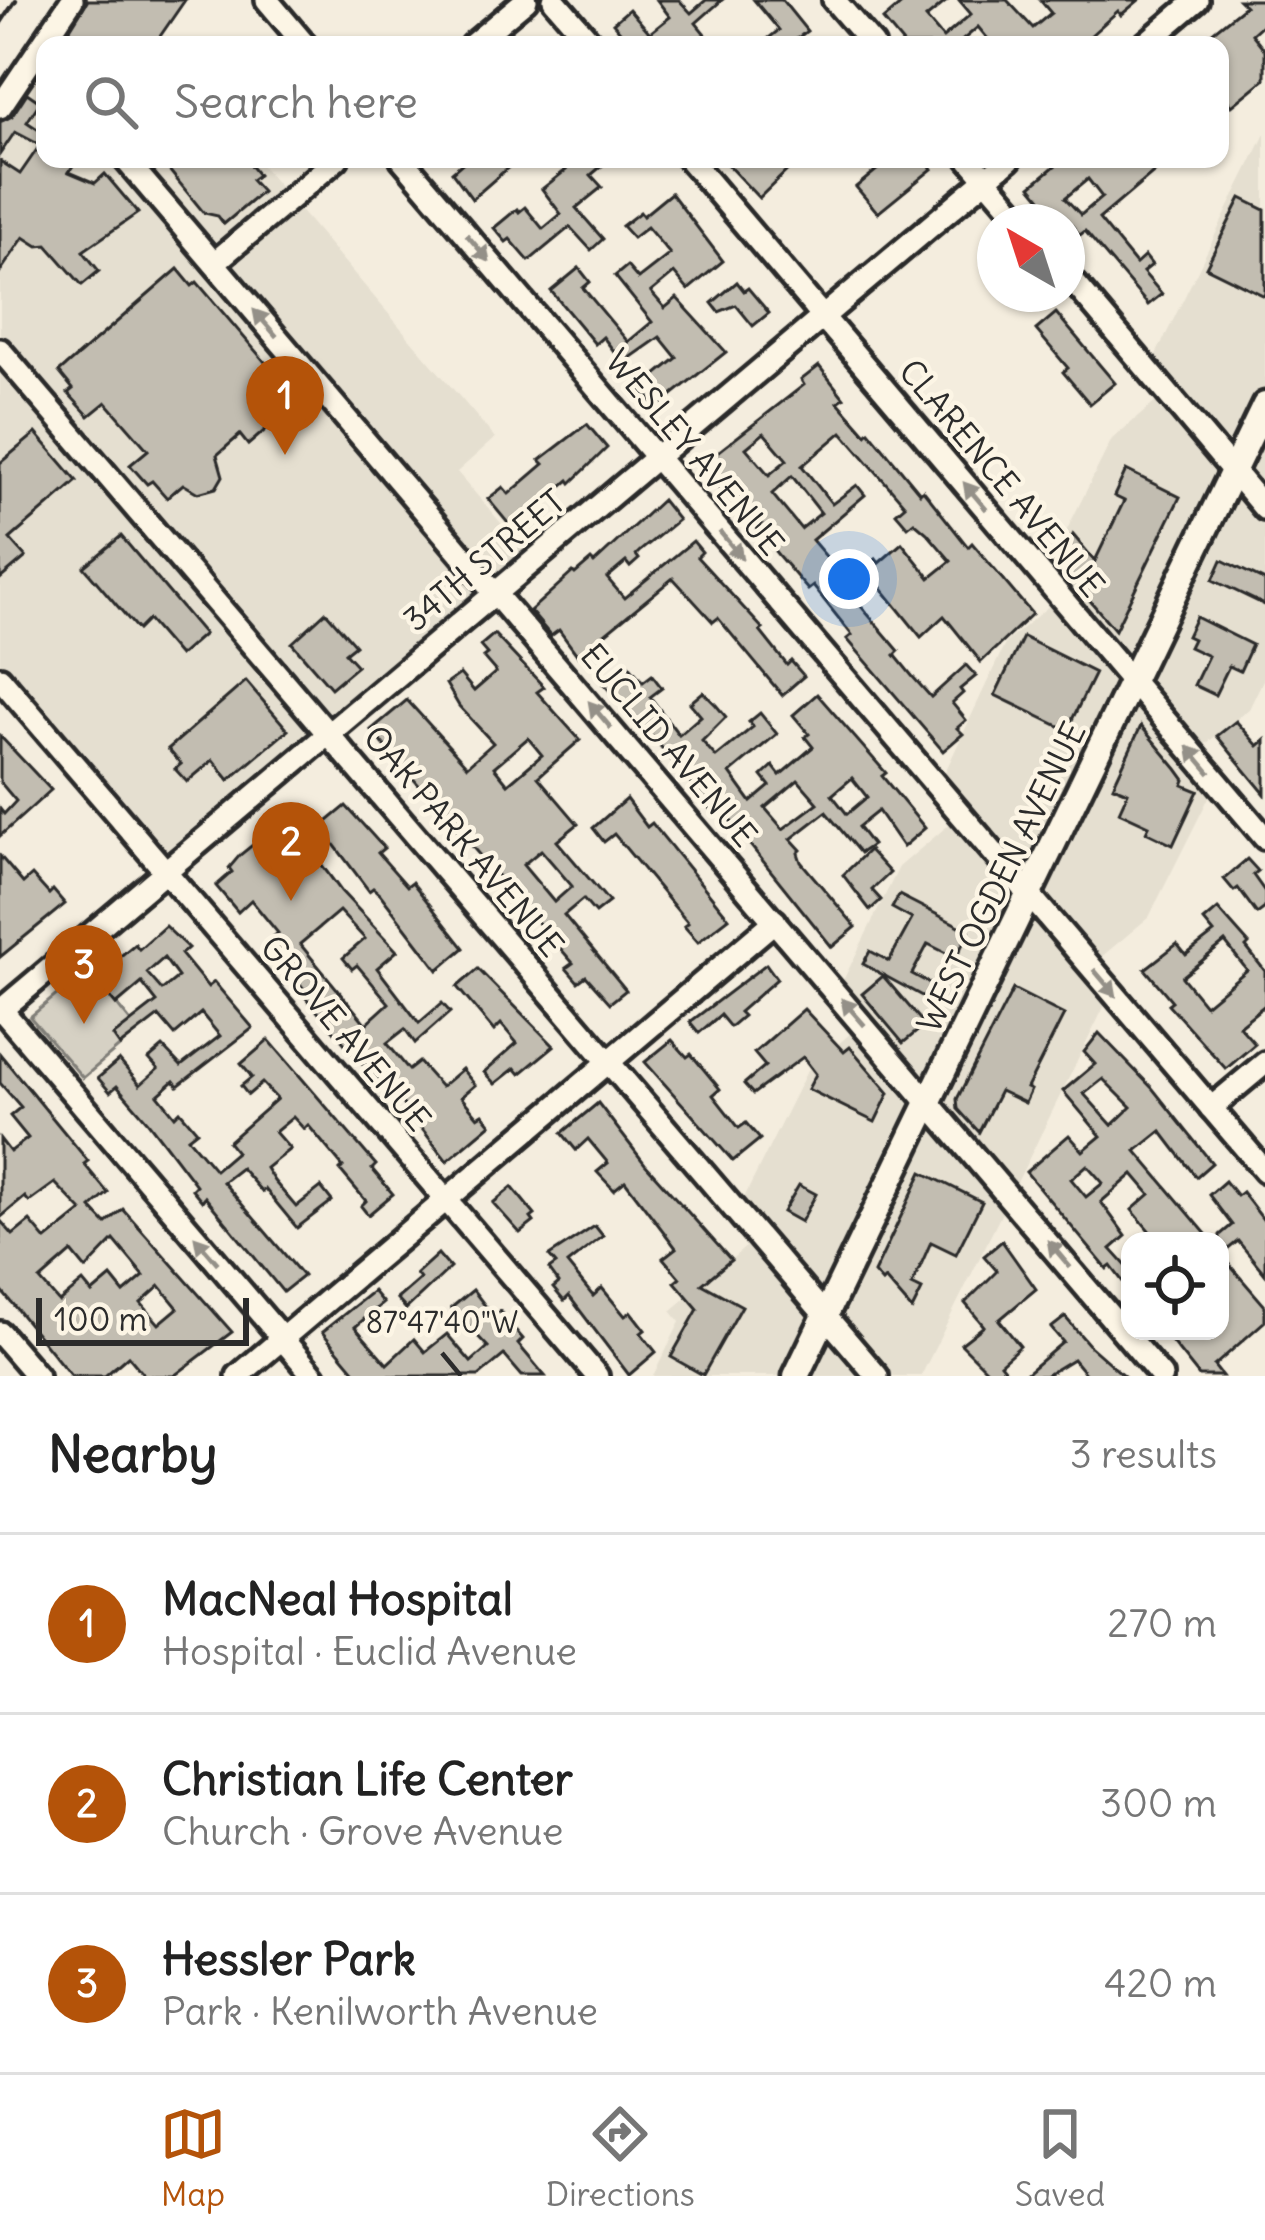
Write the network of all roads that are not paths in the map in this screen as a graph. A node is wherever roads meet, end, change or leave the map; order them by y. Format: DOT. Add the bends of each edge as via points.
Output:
graph roads {
  1 [pos="72,0"];
  2 [pos="267,0"];
  3 [pos="526,0"];
  4 [pos="554,0"];
  5 [pos="1197,0"];
  6 [pos="845,4"];
  7 [pos="53,36"];
  8 [pos="297,36"];
  9 [pos="483,36"];
  10 [pos="584,36"];
  11 [pos="867,36"];
  12 [pos="1155,36"];
  13 [pos="36,65"];
  14 [pos="0,106"];
  15 [pos="133,168"];
  16 [pos="326,168"];
  17 [pos="410,168"];
  18 [pos="697,168"];
  19 [pos="977,168"];
  20 [pos="999,168"];
  21 [pos="986,179"];
  22 [pos="1008,204"];
  23 [pos="214,263"];
  24 [pos="1085,295"];
  25 [pos="823,317"];
  26 [pos="0,350"];
  27 [pos="1265,406"];
  28 [pos="656,457"];
  29 [pos="1233,472"];
  30 [pos="1265,508"];
  31 [pos="496,593"];
  32 [pos="0,678"];
  33 [pos="1132,682"];
  34 [pos="328,734"];
  35 [pos="1265,838"];
  36 [pos="165,872"];
  37 [pos="1029,894"];
  38 [pos="776,921"];
  39 [pos="0,1010"];
  40 [pos="609,1062"];
  41 [pos="1265,1064"];
  42 [pos="929,1101"];
  43 [pos="1211,1108"];
  44 [pos="1265,1172"];
  45 [pos="445,1201"];
  46 [pos="825,1316"];
  47 [pos="0,1333"];
  48 [pos="282,1339"];
  49 [pos="37,1376"];
  50 [pos="238,1376"];
  51 [pos="314,1376"];
  52 [pos="597,1376"];
  53 [pos="796,1376"];
  54 [pos="877,1376"];
  55 [pos="1161,1376"];
  1 -- 7 [label="street"];
  2 -- 8 [label="street"];
  3 -- 9 [label="street"];
  4 -- 10 [label="street"];
  5 -- 12 [label="street"];
  6 -- 11 [label="street"];
  13 -- 14 [label="street"];
  15 -- 23 [label="street, EUCLID AVENUE"];
  16 -- 23 [label="street"];
  17 -- 28 [label="street, WESLEY AVENUE, one-way"];
  18 -- 25 [label="street, CLARENCE AVENUE"];
  19 -- 21 [label="street"];
  20 -- 21 [label="street, 34TH STREET"];
  21 -- 22 [label="street"];
  21 -- 25 [label="street, 34TH STREET"];
  31 -- 23 [label="street, EUCLID AVENUE, one-way"];
  24 -- 29 [label="street"];
  25 -- 28 [label="street, 34TH STREET"];
  33 -- 25 [label="street, CLARENCE AVENUE, one-way"];
  26 -- 34 [label="street, OAK PARK AVENUE"];
  27 -- 29 [label="main road, WEST OGDEN AVENUE"];
  28 -- 31 [label="street, 34TH STREET"];
  28 -- 37 [label="street, WESLEY AVENUE, one-way"];
  29 -- 30 [label="street"];
  29 -- 33 [label="main road, WEST OGDEN AVENUE"];
  31 -- 34 [label="street, 34TH STREET"];
  38 -- 31 [label="street, EUCLID AVENUE, one-way"];
  32 -- 36 [label="street, GROVE AVENUE"];
  35 -- 33 [label="street, CLARENCE AVENUE, one-way"];
  33 -- 37 [label="main road, WEST OGDEN AVENUE"];
  34 -- 36 [label="street, 34TH STREET"];
  34 -- 40 [label="street, OAK PARK AVENUE"];
  36 -- 39 [label="street, 34TH STREET"];
  36 -- 45 [label="street, GROVE AVENUE"];
  37 -- 42 [label="main road, WEST OGDEN AVENUE"];
  37 -- 43 [label="street, WESLEY AVENUE, one-way"];
  38 -- 40 [label="street"];
  42 -- 38 [label="street, EUCLID AVENUE, one-way"];
  48 -- 39 [label="street, one-way"];
  40 -- 45 [label="street"];
  40 -- 46 [label="street, OAK PARK AVENUE"];
  41 -- 43 [label="street"];
  42 -- 46 [label="main road, WEST OGDEN AVENUE"];
  55 -- 42 [label="street, EUCLID AVENUE, one-way"];
  43 -- 44 [label="street, WESLEY AVENUE"];
  45 -- 48 [label="street"];
  45 -- 52 [label="street, GROVE AVENUE"];
  46 -- 53 [label="main road, WEST OGDEN AVENUE"];
  46 -- 54 [label="street, OAK PARK AVENUE"];
  47 -- 49 [label="street"];
  48 -- 50 [label="street"];
  48 -- 51 [label="street"];
}
